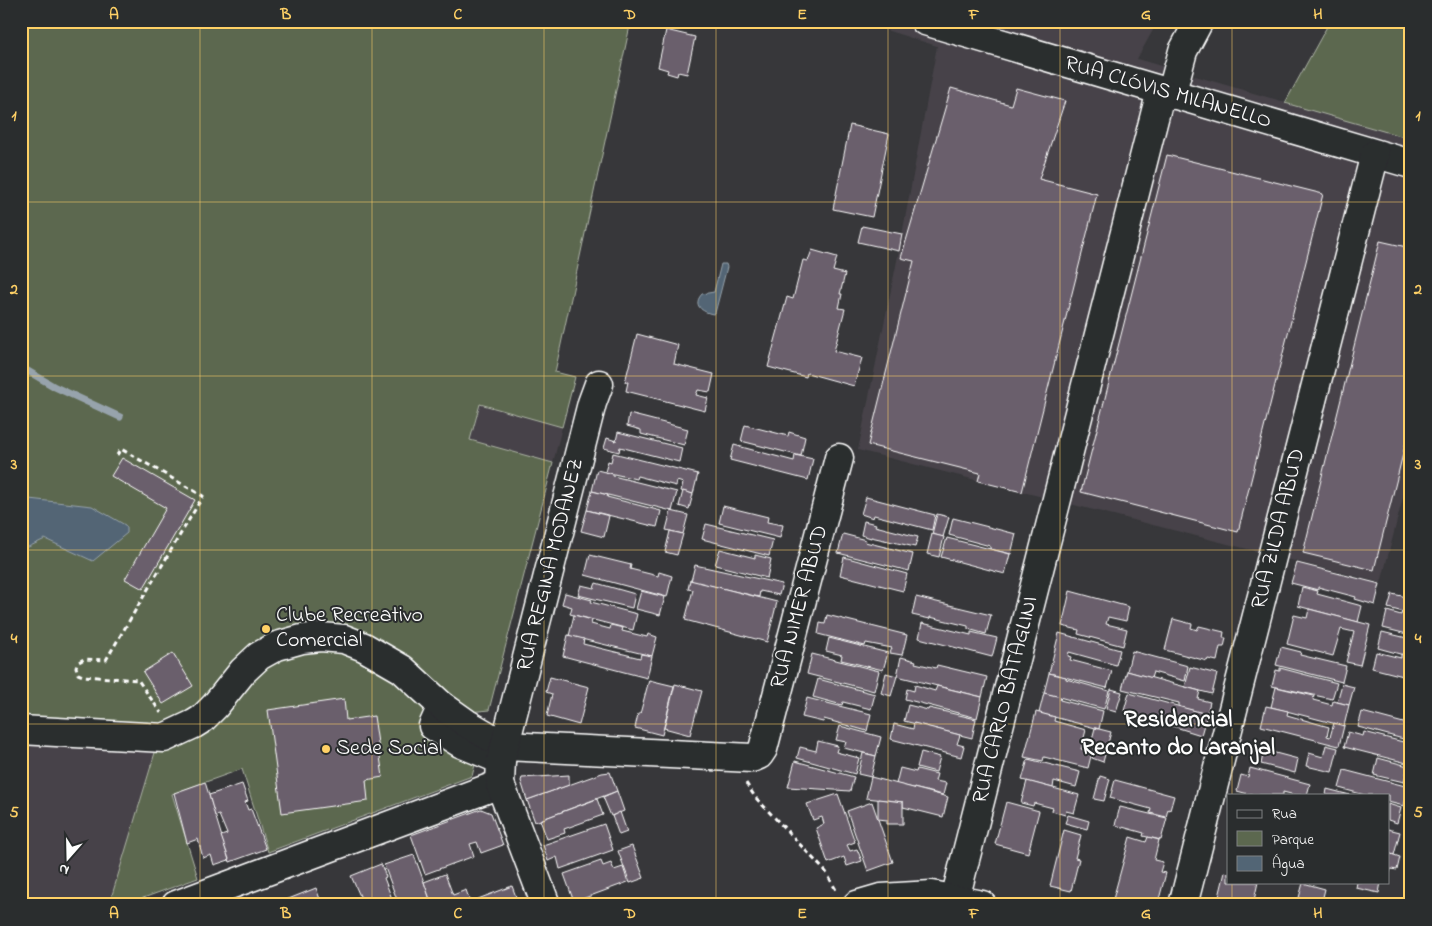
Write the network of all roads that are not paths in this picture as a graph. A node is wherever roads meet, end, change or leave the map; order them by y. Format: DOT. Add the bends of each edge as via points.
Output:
graph roads {
  1 [pos="925,21"];
  2 [pos="1199,21"];
  3 [pos="1166,93"];
  4 [pos="1374,154"];
  5 [pos="1411,164"];
  6 [pos="599,384"];
  7 [pos="839,458"];
  8 [pos="21,730"];
  9 [pos="502,764"];
  10 [pos="955,899"];
  11 [pos="848,901"];
  12 [pos="176,905"];
  13 [pos="546,905"];
  14 [pos="982,905"];
  15 [pos="1183,905"];
  1 -- 3 [label="street, RUA CLÓVIS MILANELLO"];
  2 -- 3 [label="street, RUA CARLO BATAGLINI"];
  3 -- 4 [label="street, RUA CLÓVIS MILANELLO"];
  3 -- 10 [label="street, RUA CARLO BATAGLINI"];
  4 -- 5 [label="street, RUA CLÓVIS MILANELLO"];
  4 -- 15 [label="street, RUA ZILDA ABUD"];
  6 -- 9 [label="street, RUA REGINA MODANEZ"];
  7 -- 9 [label="street, RUA NIMER ABUD" via="763,749 748,757"];
  8 -- 9 [label="street" via="164,738 202,719 259,656 277,646 322,637 344,639 364,647 402,670 466,723"];
  9 -- 12 [label="street"];
  9 -- 13 [label="street"];
  10 -- 11 [label="street" via="904,895"];
  10 -- 14 [label="street"];
}
